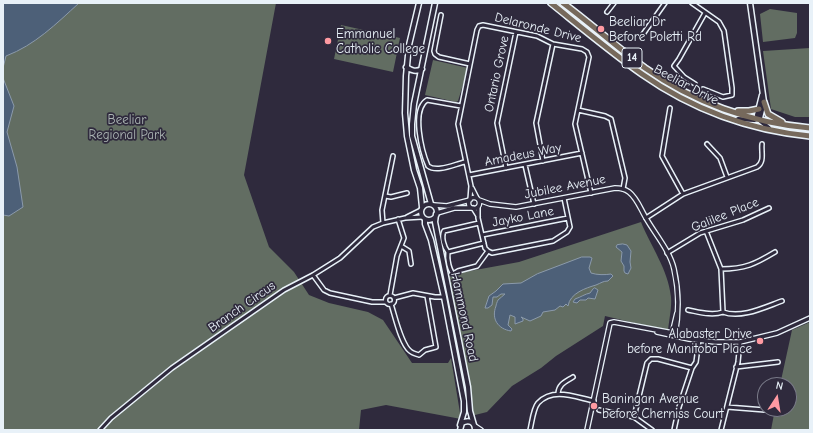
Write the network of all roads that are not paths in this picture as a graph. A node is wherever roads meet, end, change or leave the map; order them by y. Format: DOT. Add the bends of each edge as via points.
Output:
graph roads {
  1 [pos="419,3"];
  2 [pos="435,3"];
  3 [pos="563,3"];
  4 [pos="614,3"];
  5 [pos="665,3"];
  6 [pos="692,3"];
  7 [pos="750,3"];
  8 [pos="552,4"];
  9 [pos="570,6"];
  10 [pos="607,12"];
  11 [pos="705,13"];
  12 [pos="565,14"];
  13 [pos="441,15"];
  14 [pos="516,32"];
  15 [pos="641,37"];
  16 [pos="553,44"];
  17 [pos="470,64"];
  18 [pos="406,67"];
  19 [pos="422,69"];
  20 [pos="694,84"];
  21 [pos="703,89"];
  22 [pos="762,91"];
  23 [pos="405,102"];
  24 [pos="764,102"];
  25 [pos="414,104"];
  26 [pos="461,106"];
  27 [pos="670,108"];
  28 [pos="759,108"];
  29 [pos="578,110"];
  30 [pos="731,111"];
  31 [pos="726,118"];
  32 [pos="758,119"];
  33 [pos="788,125"];
  34 [pos="810,128"];
  35 [pos="774,131"];
  36 [pos="810,136"];
  37 [pos="707,144"];
  38 [pos="762,144"];
  39 [pos="582,153"];
  40 [pos="393,156"];
  41 [pos="544,161"];
  42 [pos="466,162"];
  43 [pos="525,165"];
  44 [pos="506,168"];
  45 [pos="469,175"];
  46 [pos="727,177"];
  47 [pos="471,186"];
  48 [pos="623,188"];
  49 [pos="407,193"];
  50 [pos="591,193"];
  51 [pos="683,194"];
  52 [pos="385,196"];
  53 [pos="564,198"];
  54 [pos="478,199"];
  55 [pos="470,200"];
  56 [pos="490,204"];
  57 [pos="534,204"];
  58 [pos="433,205"];
  59 [pos="478,207"];
  60 [pos="421,208"];
  61 [pos="472,208"];
  62 [pos="769,208"];
  63 [pos="437,213"];
  64 [pos="405,218"];
  65 [pos="424,218"];
  66 [pos="478,218"];
  67 [pos="568,218"];
  68 [pos="646,218"];
  69 [pos="398,219"];
  70 [pos="383,222"];
  71 [pos="479,223"];
  72 [pos="706,232"];
  73 [pos="482,235"];
  74 [pos="484,244"];
  75 [pos="401,246"];
  76 [pos="488,251"];
  77 [pos="448,252"];
  78 [pos="775,252"];
  79 [pos="667,253"];
  80 [pos="411,264"];
  81 [pos="721,269"];
  82 [pos="313,275"];
  83 [pos="390,295"];
  84 [pos="427,296"];
  85 [pos="444,297"];
  86 [pos="394,298"];
  87 [pos="782,301"];
  88 [pos="385,302"];
  89 [pos="391,304"];
  90 [pos="688,310"];
  91 [pos="723,312"];
  92 [pos="810,318"];
  93 [pos="673,335"];
  94 [pos="699,340"];
  95 [pos="740,342"];
  96 [pos="778,362"];
  97 [pos="692,368"];
  98 [pos="736,368"];
  99 [pos="573,377"];
  100 [pos="558,393"];
  101 [pos="594,401"];
  102 [pos="727,407"];
  103 [pos="757,409"];
  104 [pos="599,410"];
  105 [pos="634,417"];
  106 [pos="475,427"];
  107 [pos="460,428"];
  108 [pos="100,430"];
  109 [pos="481,430"];
  110 [pos="530,430"];
  111 [pos="587,430"];
  112 [pos="652,430"];
  113 [pos="674,430"];
  114 [pos="721,430"];
  1 -- 18 [label="main road"];
  2 -- 19 [label="main road"];
  3 -- 8 [label="street"];
  3 -- 9 [label="highway, Beeliar Drive / 14"];
  3 -- 12 [label="street"];
  4 -- 10 [label="street"];
  5 -- 15 [label="street"];
  6 -- 11 [label="street"];
  7 -- 22 [label="main road"];
  8 -- 12 [label="highway, Beeliar Drive / 14"];
  9 -- 30 [label="highway, Beeliar Drive / 14" via="645,68 688,94"];
  11 -- 20 [label="street" via="674,66"];
  11 -- 21 [label="street" via="719,22 724,31 732,95 723,97"];
  12 -- 31 [label="highway, Beeliar Drive / 14" via="642,74 690,102"];
  13 -- 17 [label="street" via="435,54"];
  14 -- 16 [label="street, Delaronde Drive" via="537,36"];
  14 -- 17 [label="street, Delaronde Drive" via="479,26"];
  14 -- 44 [label="street, Ontario Grove" via="497,123"];
  16 -- 29 [label="street, Delaronde Drive" via="582,49 589,54"];
  16 -- 41 [label="street" via="536,123"];
  17 -- 26 [label="street, Delaronde Drive"];
  18 -- 19 [label="main road" via="418,71"];
  18 -- 23 [label="main road"];
  19 -- 25 [label="main road"];
  22 -- 24 [label="main road"];
  22 -- 28 [label="main road"];
  23 -- 25 [label="main road"];
  23 -- 60 [label="main road" via="407,136 420,188"];
  24 -- 32 [label="main road"];
  24 -- 33 [label="highway" via="768,114"];
  25 -- 58 [label="main road" via="412,136"];
  26 -- 42 [label="street, Delaronde Drive" via="458,126"];
  26 -- 42 [label="street" via="427,100 422,105 418,125 428,166 436,169"];
  27 -- 51 [label="street" via="662,156"];
  28 -- 30 [label="highway"];
  28 -- 32 [label="main road"];
  29 -- 39 [label="street, Delaronde Drive" via="575,124"];
  29 -- 48 [label="street" via="612,119 625,178"];
  30 -- 32 [label="highway, Beeliar Drive / 14"];
  31 -- 32 [label="main road"];
  31 -- 35 [label="highway, Beeliar Drive / 14"];
  32 -- 33 [label="highway, Beeliar Drive / 14"];
  32 -- 35 [label="main road"];
  33 -- 34 [label="highway, Beeliar Drive / 14"];
  35 -- 36 [label="highway, Beeliar Drive / 14"];
  37 -- 46 [label="street" via="720,158"];
  38 -- 46 [label="street" via="762,161 757,168"];
  39 -- 41 [label="street, Amadeus Way"];
  39 -- 50 [label="street, Delaronde Drive"];
  40 -- 52 [label="street"];
  41 -- 43 [label="street, Amadeus Way"];
  42 -- 45 [label="street, Delaronde Drive"];
  43 -- 44 [label="street, Amadeus Way"];
  43 -- 57 [label="street"];
  44 -- 45 [label="street, Amadeus Way"];
  45 -- 47 [label="street, Delaronde Drive"];
  46 -- 51 [label="street"];
  47 -- 54 [label="street, Delaronde Drive"];
  47 -- 55 [label="street, Delaronde Drive"];
  48 -- 50 [label="street, Jubilee Avenue"];
  48 -- 68 [label="street, Jubilee Avenue" via="633,195"];
  49 -- 52 [label="street"];
  50 -- 53 [label="street, Jubilee Avenue"];
  51 -- 68 [label="street"];
  52 -- 70 [label="street"];
  53 -- 57 [label="street, Jubilee Avenue"];
  53 -- 67 [label="street"];
  54 -- 55 [label="street"];
  54 -- 56 [label="street, Jubilee Avenue"];
  54 -- 59 [label="street"];
  55 -- 58 [label="street" via="447,206"];
  55 -- 61 [label="street"];
  56 -- 57 [label="street, Jubilee Avenue" via="516,207"];
  56 -- 59 [label="street, Jubilee Avenue"];
  58 -- 60 [label="main road" via="426,204"];
  58 -- 63 [label="main road"];
  59 -- 61 [label="street"];
  59 -- 66 [label="street"];
  60 -- 64 [label="street, Branch Circus"];
  60 -- 65 [label="main road"];
  61 -- 63 [label="street" via="454,208"];
  61 -- 66 [label="street"];
  62 -- 72 [label="street, Galilee Place"];
  63 -- 65 [label="main road" via="430,220"];
  63 -- 106 [label="main road, Hammond Road" via="435,222"];
  64 -- 65 [label="street, Branch Circus"];
  64 -- 69 [label="street, Branch Circus"];
  65 -- 85 [label="main road, Hammond Road" via="432,240"];
  66 -- 71 [label="street"];
  67 -- 73 [label="street, Jayko Lane"];
  67 -- 76 [label="street" via="569,231 553,241 491,253"];
  68 -- 79 [label="street, Jubilee Avenue"];
  69 -- 70 [label="street, Branch Circus"];
  69 -- 75 [label="street" via="404,238"];
  70 -- 82 [label="street, Branch Circus" via="373,227 340,258"];
  71 -- 73 [label="street"];
  71 -- 77 [label="street" via="444,231 442,234"];
  72 -- 79 [label="street, Galilee Place"];
  72 -- 81 [label="street"];
  73 -- 74 [label="street"];
  74 -- 76 [label="street"];
  74 -- 77 [label="street"];
  75 -- 80 [label="street" via="409,251"];
  75 -- 83 [label="street" via="396,256"];
  76 -- 77 [label="street" via="477,266 458,271 454,275 448,260"];
  78 -- 81 [label="street" via="754,264 737,269"];
  79 -- 93 [label="street, Jubilee Avenue" via="674,267 676,279 678,318"];
  81 -- 91 [label="street"];
  82 -- 88 [label="street" via="327,292 372,302"];
  82 -- 108 [label="street, Branch Circus" via="284,290 172,368"];
  83 -- 86 [label="street"];
  83 -- 88 [label="street" via="386,297"];
  84 -- 85 [label="street"];
  84 -- 86 [label="street" via="413,292"];
  84 -- 89 [label="street" via="436,347 419,355 409,350 399,330"];
  85 -- 107 [label="main road, Hammond Road" via="464,401"];
  86 -- 89 [label="street"];
  87 -- 91 [label="street" via="744,313"];
  88 -- 89 [label="street"];
  90 -- 91 [label="street" via="712,314"];
  92 -- 95 [label="street" via="777,333"];
  93 -- 94 [label="street"];
  93 -- 101 [label="street" via="610,323"];
  94 -- 95 [label="street"];
  94 -- 97 [label="street" via="696,362"];
  95 -- 98 [label="street"];
  96 -- 98 [label="street"];
  97 -- 105 [label="street" via="651,359 647,363"];
  97 -- 113 [label="street"];
  98 -- 102 [label="street"];
  99 -- 100 [label="street" via="561,384"];
  100 -- 101 [label="street"];
  100 -- 110 [label="street" via="551,394 538,403"];
  101 -- 111 [label="street"];
  102 -- 103 [label="street"];
  102 -- 114 [label="street"];
  104 -- 105 [label="street"];
  105 -- 112 [label="street"];
  106 -- 107 [label="main road" via="467,421"];
  106 -- 109 [label="street"];
}
